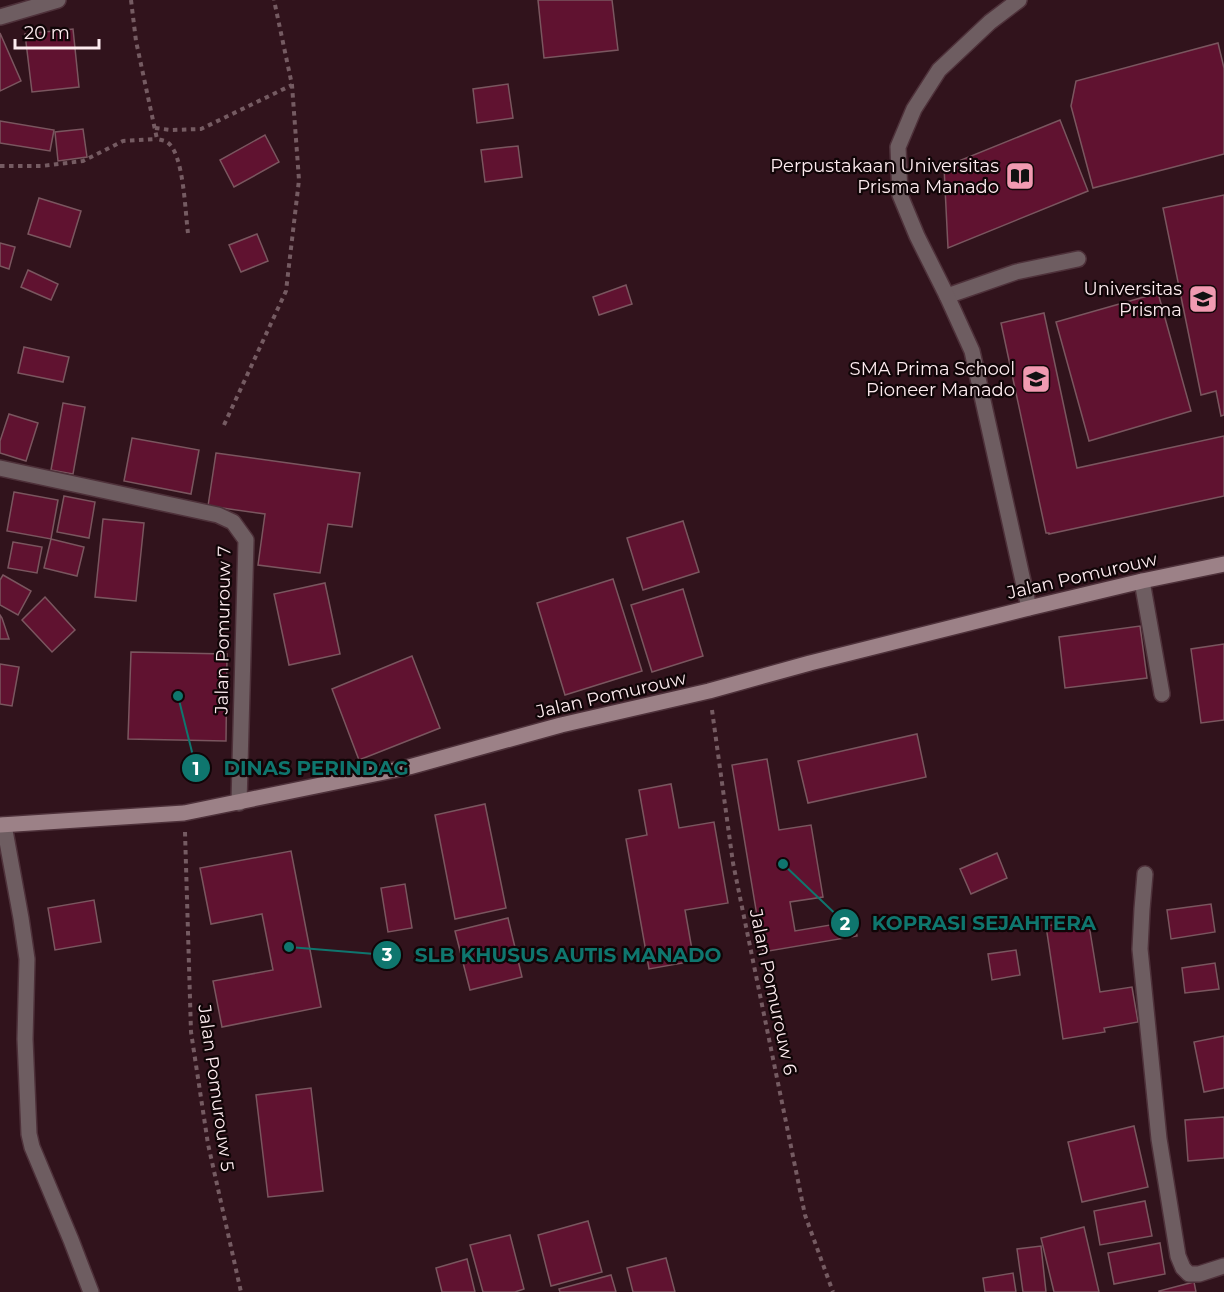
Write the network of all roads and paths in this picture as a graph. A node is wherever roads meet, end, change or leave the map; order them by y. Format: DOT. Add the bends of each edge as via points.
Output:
graph roads {
  1 [pos="57,0"];
  2 [pos="131,0"];
  3 [pos="274,0"];
  4 [pos="1019,0"];
  5 [pos="0,17"];
  6 [pos="292,85"];
  7 [pos="155,128"];
  8 [pos="157,139"];
  9 [pos="0,166"];
  10 [pos="188,233"];
  11 [pos="1078,259"];
  12 [pos="947,296"];
  13 [pos="224,425"];
  14 [pos="0,468"];
  15 [pos="1224,564"];
  16 [pos="1142,581"];
  17 [pos="1029,608"];
  18 [pos="709,691"];
  19 [pos="1162,694"];
  20 [pos="239,802"];
  21 [pos="184,813"];
  22 [pos="2,825"];
  23 [pos="1145,874"];
  24 [pos="1224,1266"];
  25 [pos="91,1292"];
  26 [pos="241,1292"];
  27 [pos="833,1292"];
  1 -- 5 [label="street"];
  2 -- 7 [label="path"];
  3 -- 6 [label="path"];
  4 -- 12 [label="street" via="939,70 914,110 898,147 900,195"];
  6 -- 7 [label="path" via="201,129"];
  6 -- 13 [label="path" via="299,180 286,291"];
  7 -- 8 [label="path"];
  8 -- 9 [label="path" via="123,141 83,161"];
  8 -- 10 [label="path" via="167,142 177,155"];
  11 -- 12 [label="street" via="1016,272"];
  12 -- 17 [label="street" via="972,351"];
  14 -- 20 [label="street, Jalan Pomurouw 7" via="218,515 233,522 240,531 246,540"];
  15 -- 16 [label="main road, Jalan Pomurouw"];
  16 -- 17 [label="main road, Jalan Pomurouw"];
  16 -- 19 [label="street"];
  17 -- 18 [label="main road, Jalan Pomurouw"];
  18 -- 20 [label="main road, Jalan Pomurouw" via="561,725 409,767"];
  18 -- 27 [label="path, Jalan Pomurouw 6" via="733,863 805,1215"];
  20 -- 21 [label="main road, Jalan Pomurouw"];
  21 -- 22 [label="main road, Jalan Pomurouw"];
  21 -- 26 [label="path, Jalan Pomurouw 5" via="191,1032 208,1144"];
  22 -- 25 [label="street" via="27,959 29,1134"];
  23 -- 24 [label="street" via="1140,949 1160,1138 1178,1256 1189,1274"];
}
